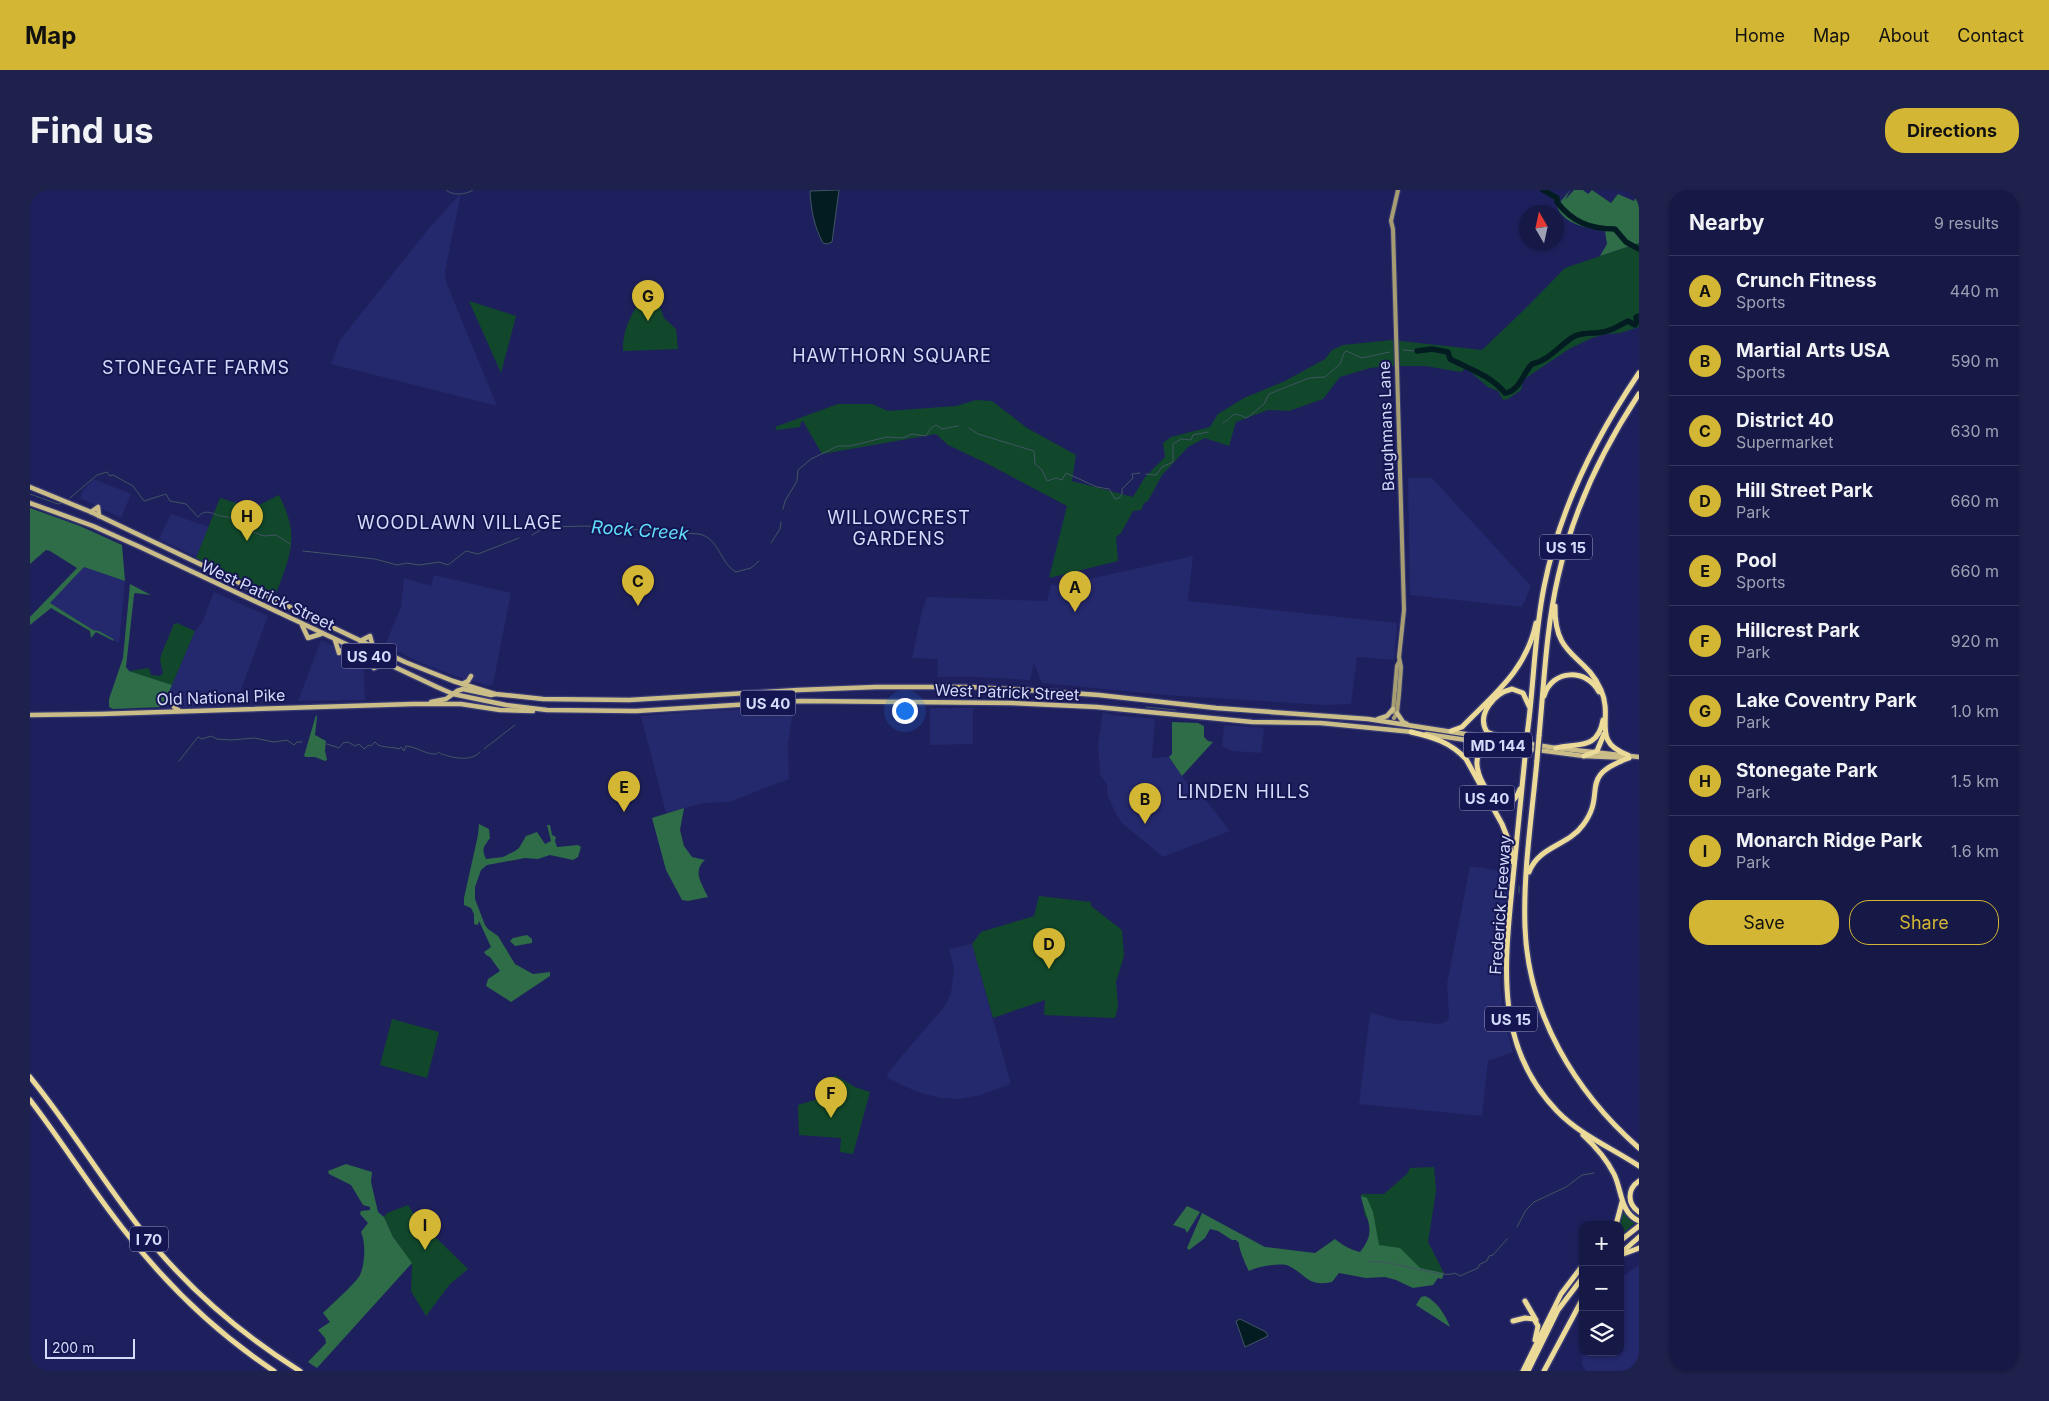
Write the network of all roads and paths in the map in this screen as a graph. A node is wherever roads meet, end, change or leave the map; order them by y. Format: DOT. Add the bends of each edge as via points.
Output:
graph roads {
  1 [pos="1398,190"];
  2 [pos="1639,373"];
  3 [pos="1639,394"];
  4 [pos="30,487"];
  5 [pos="30,503"];
  6 [pos="1558,578"];
  7 [pos="1544,588"];
  8 [pos="302,624"];
  9 [pos="322,634"];
  10 [pos="335,640"];
  11 [pos="359,641"];
  12 [pos="373,647"];
  13 [pos="352,648"];
  14 [pos="372,657"];
  15 [pos="384,663"];
  16 [pos="453,681"];
  17 [pos="462,684"];
  18 [pos="436,687"];
  19 [pos="475,687"];
  20 [pos="453,694"];
  21 [pos="496,694"];
  22 [pos="413,704"];
  23 [pos="547,710"];
  24 [pos="1395,711"];
  25 [pos="162,712"];
  26 [pos="182,712"];
  27 [pos="30,715"];
  28 [pos="1541,716"];
  29 [pos="1530,717"];
  30 [pos="1376,720"];
  31 [pos="1393,720"];
  32 [pos="1408,725"];
  33 [pos="1391,730"];
  34 [pos="1451,731"];
  35 [pos="1411,732"];
  36 [pos="1605,732"];
  37 [pos="1505,739"];
  38 [pos="1518,748"];
  39 [pos="1556,748"];
  40 [pos="1594,752"];
  41 [pos="1584,756"];
  42 [pos="1628,756"];
  43 [pos="1637,757"];
  44 [pos="1523,781"];
  45 [pos="1527,879"];
  46 [pos="1511,899"];
  47 [pos="30,1077"];
  48 [pos="30,1100"];
  49 [pos="1570,1122"];
  50 [pos="1626,1137"];
  51 [pos="1639,1142"];
  52 [pos="1639,1148"];
  53 [pos="1639,1166"];
  54 [pos="1639,1181"];
  55 [pos="1622,1197"];
  56 [pos="1639,1212"];
  57 [pos="1617,1221"];
  58 [pos="1639,1221"];
  59 [pos="1639,1226"];
  60 [pos="1639,1234"];
  61 [pos="1624,1238"];
  62 [pos="1639,1238"];
  63 [pos="1624,1247"];
  64 [pos="1639,1248"];
  65 [pos="1624,1251"];
  66 [pos="1624,1254"];
  67 [pos="1579,1269"];
  68 [pos="1579,1282"];
  69 [pos="1525,1301"];
  70 [pos="1579,1305"];
  71 [pos="1513,1321"];
  72 [pos="1537,1322"];
  73 [pos="1530,1355"];
  74 [pos="274,1371"];
  75 [pos="300,1371"];
  76 [pos="1523,1371"];
  77 [pos="1528,1371"];
  78 [pos="1544,1371"];
  1 -- 24 [label="main road, Baughmans Lane" via="1391,220 1396,285 1404,608"];
  2 -- 7 [label="highway, Frederick Freeway / US 15" via="1598,440 1568,502"];
  3 -- 6 [label="highway, Frederick Freeway / US 15" via="1598,463 1580,504"];
  4 -- 11 [label="main road, West Patrick Street / US 40" via="91,512"];
  5 -- 8 [label="main road, West Patrick Street / US 40" via="93,526"];
  6 -- 28 [label="highway, Frederick Freeway / US 15"];
  6 -- 36 [label="highway" via="1557,632 1566,650 1598,682 1606,708"];
  7 -- 29 [label="highway, Frederick Freeway / US 15"];
  7 -- 34 [label="highway" via="1530,646 1518,668 1462,727"];
  8 -- 9 [label="main road, West Patrick Street / US 40"];
  8 -- 9 [label="main road" via="308,638"];
  9 -- 10 [label="main road, West Patrick Street / US 40"];
  10 -- 13 [label="main road, West Patrick Street / US 40"];
  10 -- 13 [label="main road" via="339,653"];
  11 -- 12 [label="main road, West Patrick Street / US 40"];
  11 -- 12 [label="main road" via="370,636"];
  12 -- 16 [label="main road, West Patrick Street / US 40"];
  13 -- 14 [label="main road, West Patrick Street / US 40"];
  14 -- 15 [label="main road, West Patrick Street / US 40"];
  14 -- 15 [label="main road" via="374,668"];
  15 -- 18 [label="main road, West Patrick Street / US 40"];
  16 -- 17 [label="main road, West Patrick Street / US 40"];
  16 -- 18 [label="main road" via="449,687"];
  17 -- 19 [label="main road, West Patrick Street / US 40"];
  17 -- 19 [label="main road" via="471,676"];
  18 -- 20 [label="main road, West Patrick Street / US 40"];
  19 -- 21 [label="main road, West Patrick Street / US 40"];
  20 -- 21 [label="main road" via="463,689"];
  20 -- 22 [label="main road" via="441,700"];
  20 -- 23 [label="main road, West Patrick Street / US 40"];
  21 -- 30 [label="main road, West Patrick Street / US 40" via="542,699 629,700 808,689 970,688 1099,695"];
  22 -- 23 [label="main road"];
  22 -- 26 [label="main road, Old National Pike"];
  23 -- 33 [label="main road, West Patrick Street / US 40" via="636,711 801,702 1012,704 1097,707 1252,722 1321,723"];
  24 -- 30 [label="main road"];
  24 -- 31 [label="main road, Baughmans Lane"];
  24 -- 32 [label="main road"];
  25 -- 26 [label="main road, Old National Pike"];
  25 -- 26 [label="main road" via="172,700 174,707"];
  25 -- 27 [label="main road, Old National Pike"];
  28 -- 39 [label="highway, US 40" via="1546,691 1557,678 1580,676 1597,689 1603,712 1602,727 1597,735 1584,745"];
  28 -- 45 [label="highway, Frederick Freeway / US 15, bridge"];
  29 -- 37 [label="highway" via="1523,693 1512,689 1499,695 1484,712 1483,722 1488,732"];
  29 -- 44 [label="highway, Frederick Freeway / US 15, bridge"];
  30 -- 31 [label="main road, West Patrick Street / US 40"];
  31 -- 32 [label="main road, West Patrick Street / US 40"];
  31 -- 33 [label="main road, Baughmans Lane"];
  32 -- 34 [label="main road, West Patrick Street / US 40"];
  33 -- 35 [label="main road, West Patrick Street / US 40"];
  34 -- 37 [label="main road, West Patrick Street / US 40"];
  35 -- 38 [label="main road, West Patrick Street / MD 144"];
  35 -- 46 [label="highway, US 40" via="1444,742 1469,764 1508,839 1513,862"];
  36 -- 40 [label="highway" via="1601,746"];
  36 -- 42 [label="highway" via="1612,747"];
  37 -- 39 [label="main road, West Patrick Street / US 40"];
  38 -- 41 [label="main road, West Patrick Street / MD 144"];
  38 -- 44 [label="highway" via="1485,749 1479,754 1476,764 1485,786 1498,801 1513,801"];
  39 -- 40 [label="main road, West Patrick Street / MD 144"];
  40 -- 41 [label="highway"];
  40 -- 42 [label="main road, West Patrick Street / MD 144"];
  41 -- 42 [label="main road, West Patrick Street / MD 144"];
  42 -- 43 [label="main road, West Patrick Street / MD 144"];
  42 -- 45 [label="highway" via="1601,772 1585,823 1570,838 1541,854"];
  44 -- 46 [label="highway, Frederick Freeway / US 15"];
  45 -- 50 [label="highway, Frederick Freeway / US 15" via="1527,946 1543,1013 1576,1079"];
  46 -- 49 [label="highway, Frederick Freeway / US 15" via="1506,989 1514,1034 1532,1076 1550,1102"];
  47 -- 75 [label="highway, I 70" via="129,1214 172,1266 242,1330"];
  48 -- 74 [label="highway, I 70" via="127,1234 161,1274 213,1324"];
  49 -- 53 [label="highway, Frederick Freeway"];
  49 -- 55 [label="highway, US 15" via="1604,1159 1614,1174"];
  50 -- 51 [label="highway"];
  50 -- 52 [label="highway, Frederick Freeway / US 15"];
  54 -- 56 [label="highway" via="1629,1197 1633,1208"];
  55 -- 57 [label="highway"];
  55 -- 58 [label="highway" via="1628,1214"];
  59 -- 61 [label="highway"];
  60 -- 63 [label="highway"];
  62 -- 65 [label="highway"];
  64 -- 66 [label="highway"];
  67 -- 73 [label="highway" via="1557,1301"];
  68 -- 77 [label="highway" via="1558,1310"];
  69 -- 72 [label="highway"];
  70 -- 78 [label="highway"];
  71 -- 72 [label="highway" via="1530,1318"];
  72 -- 73 [label="highway" via="1538,1330"];
  73 -- 76 [label="highway"];
}
